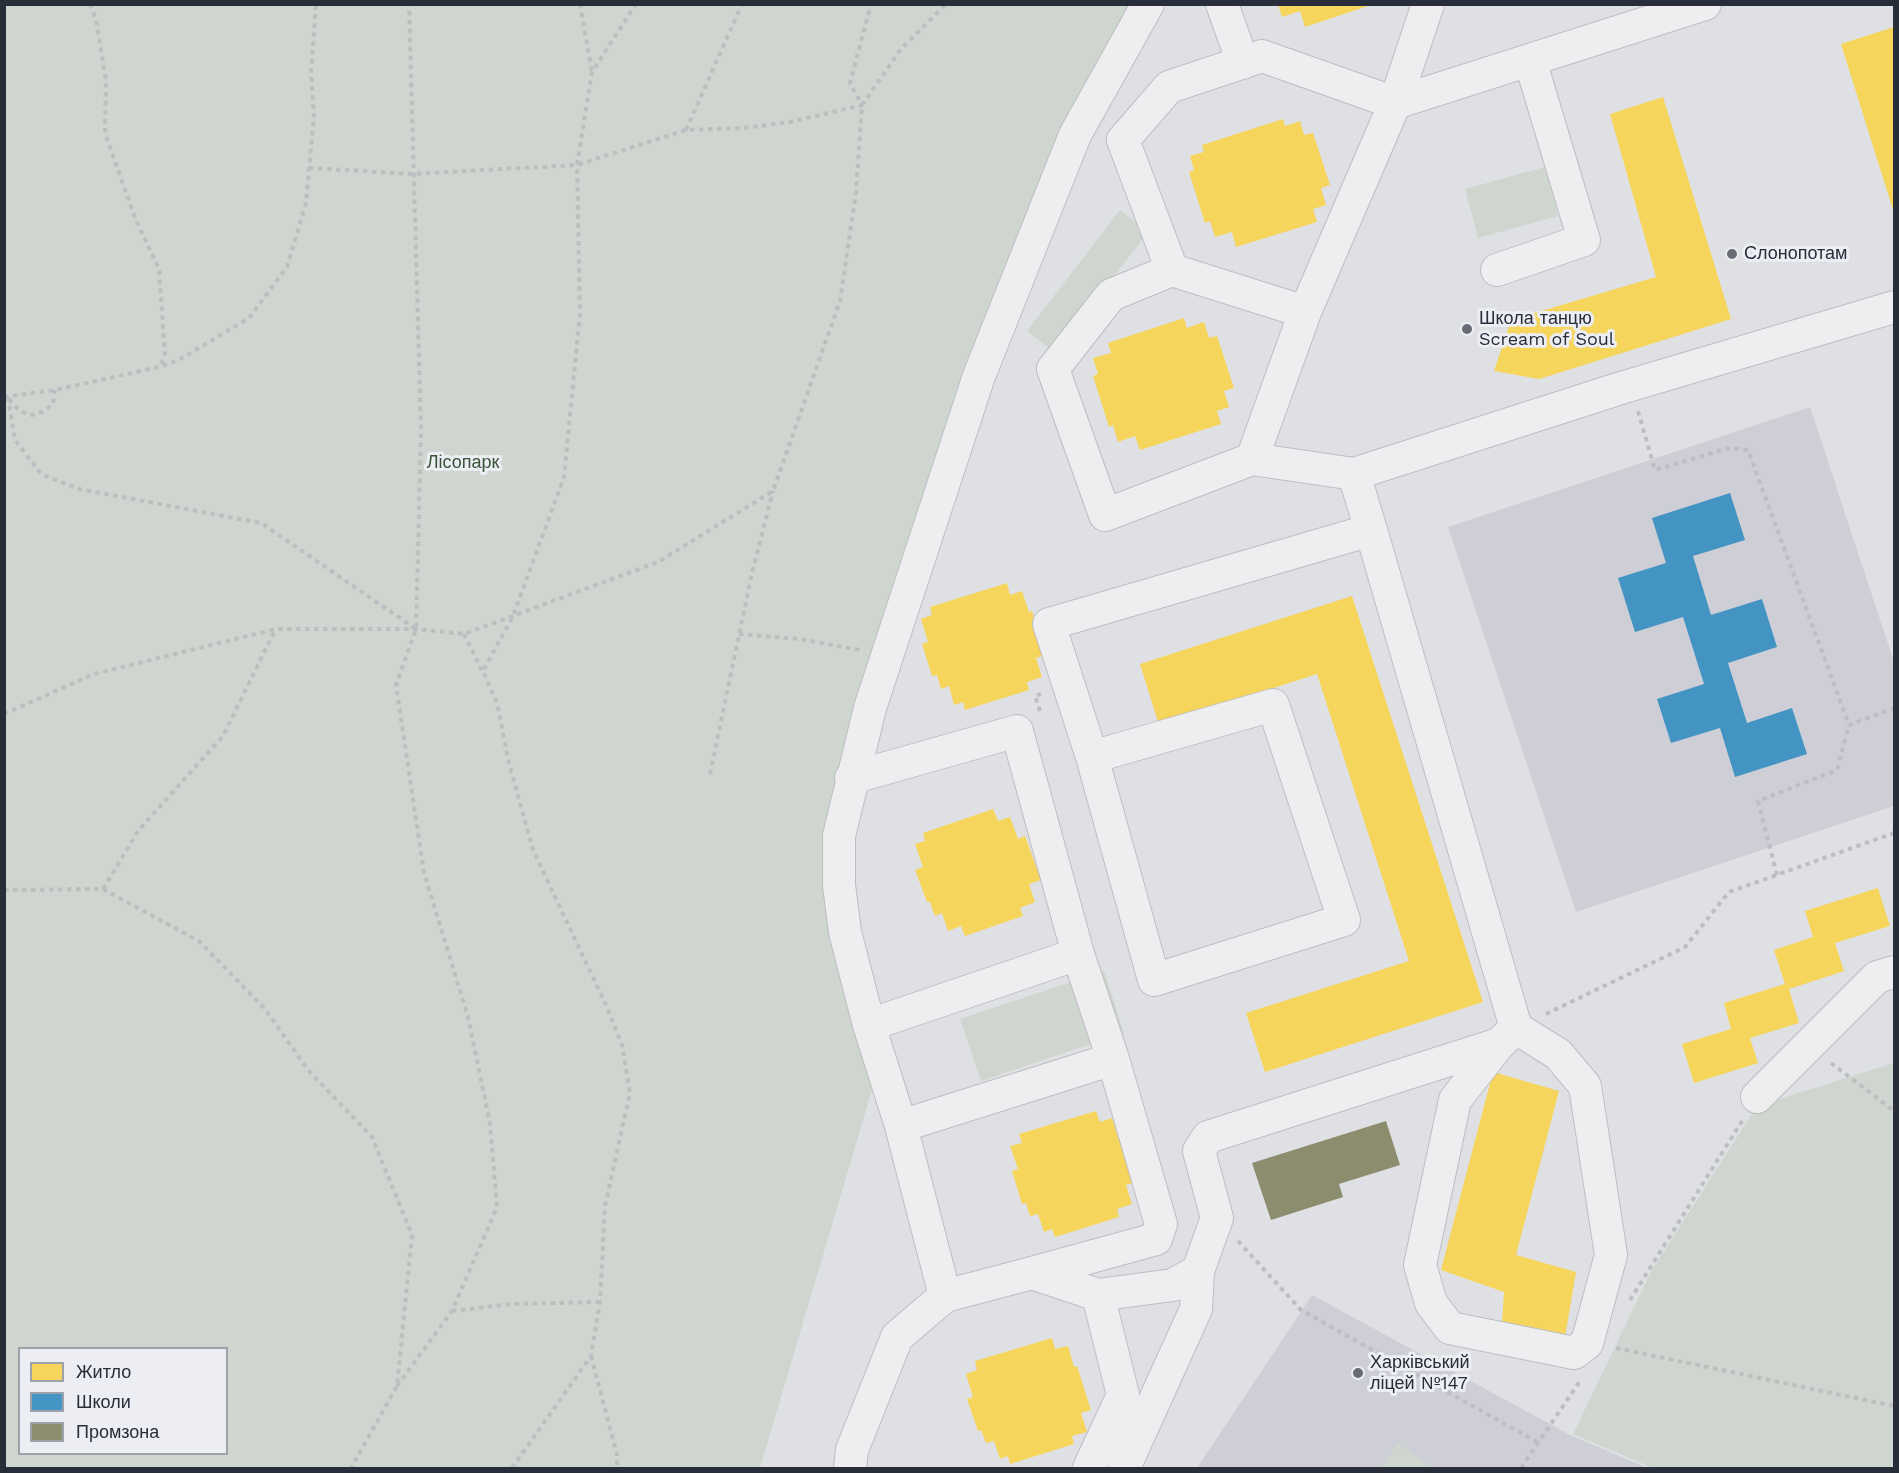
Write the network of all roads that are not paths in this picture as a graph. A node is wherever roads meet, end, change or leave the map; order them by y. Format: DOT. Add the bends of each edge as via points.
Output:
graph roads {
  1 [pos="1148,4"];
  2 [pos="1222,4"];
  3 [pos="1428,4"];
  4 [pos="1705,4"];
  5 [pos="1530,60"];
  6 [pos="1243,63"];
  7 [pos="1395,104"];
  8 [pos="1172,270"];
  9 [pos="1497,270"];
  10 [pos="1894,307"];
  11 [pos="1305,312"];
  12 [pos="1252,459"];
  13 [pos="1354,474"];
  14 [pos="1371,530"];
  15 [pos="1092,757"];
  16 [pos="851,778"];
  17 [pos="1078,954"];
  18 [pos="1894,972"];
  19 [pos="869,1025"];
  20 [pos="1507,1036"];
  21 [pos="1113,1059"];
  22 [pos="1757,1097"];
  23 [pos="901,1126"];
  24 [pos="1198,1271"];
  25 [pos="1032,1273"];
  26 [pos="1098,1295"];
  27 [pos="945,1296"];
  28 [pos="850,1468"];
  29 [pos="1089,1468"];
  30 [pos="1124,1468"];
  1 -- 16 [label="street" via="1075,135 980,376 870,708"];
  2 -- 6 [label="street"];
  3 -- 7 [label="street"];
  4 -- 5 [label="street"];
  5 -- 7 [label="street"];
  5 -- 9 [label="street" via="1584,240"];
  6 -- 7 [label="street" via="1262,56"];
  6 -- 8 [label="street" via="1169,87 1123,140"];
  7 -- 11 [label="street"];
  8 -- 11 [label="street"];
  8 -- 12 [label="street" via="1111,294 1053,369 1105,515"];
  10 -- 13 [label="street"];
  11 -- 12 [label="street"];
  12 -- 13 [label="street"];
  13 -- 14 [label="street"];
  14 -- 15 [label="street" via="1049,624"];
  14 -- 20 [label="street"];
  15 -- 15 [label="street" via="1273,705 1344,920 1154,980"];
  16 -- 17 [label="street" via="1017,731"];
  16 -- 19 [label="street" via="839,836 839,885 845,932"];
  17 -- 19 [label="street"];
  17 -- 21 [label="street"];
  18 -- 22 [label="street" via="1876,977"];
  19 -- 23 [label="street"];
  20 -- 20 [label="street" via="1455,1100 1420,1265 1431,1303 1450,1328 1574,1353 1587,1343 1611,1255 1585,1086 1558,1054"];
  20 -- 24 [label="street" via="1208,1137 1199,1151 1217,1218"];
  21 -- 23 [label="street"];
  21 -- 25 [label="street" via="1161,1224 1156,1239"];
  23 -- 27 [label="street"];
  24 -- 26 [label="street" via="1173,1285"];
  24 -- 30 [label="street" via="1196,1309"];
  25 -- 26 [label="street"];
  25 -- 27 [label="street"];
  26 -- 29 [label="street" via="1123,1395"];
  27 -- 28 [label="street" via="897,1337 852,1450"];
}
